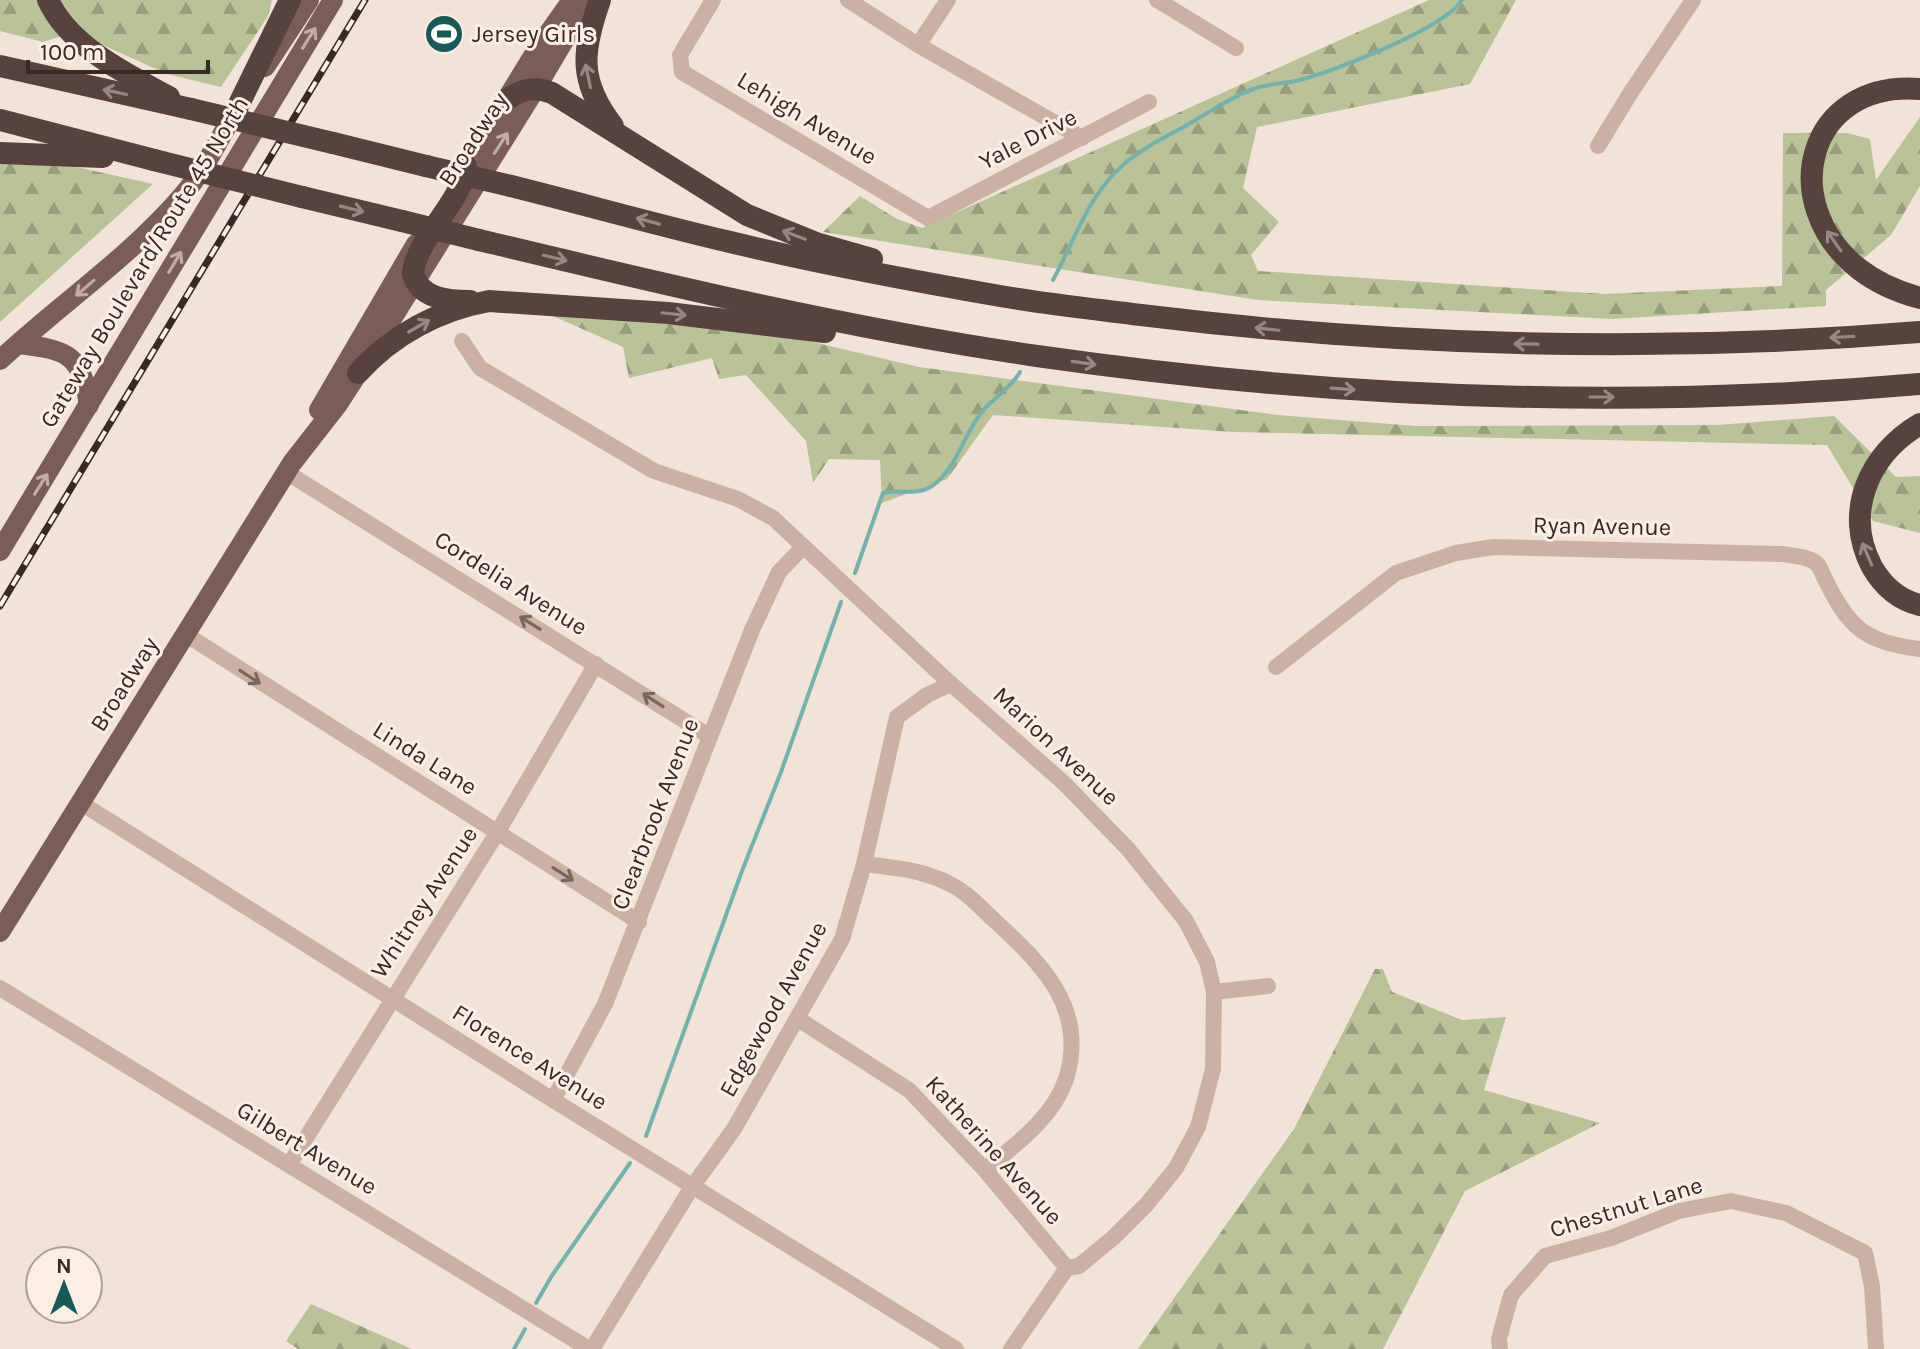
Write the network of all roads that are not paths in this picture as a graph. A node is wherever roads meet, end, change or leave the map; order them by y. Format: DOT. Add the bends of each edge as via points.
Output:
graph roads {
  1 [pos="48,0"];
  2 [pos="333,0"];
  3 [pos="572,0"];
  4 [pos="588,0"];
  5 [pos="600,0"];
  6 [pos="713,0"];
  7 [pos="848,0"];
  8 [pos="948,0"];
  9 [pos="1157,0"];
  10 [pos="1693,0"];
  11 [pos="303,1"];
  12 [pos="918,45"];
  13 [pos="1236,48"];
  14 [pos="0,66"];
  15 [pos="536,88"];
  16 [pos="1920,89"];
  17 [pos="506,100"];
  18 [pos="1149,102"];
  19 [pos="238,106"];
  20 [pos="191,109"];
  21 [pos="0,120"];
  22 [pos="1082,138"];
  23 [pos="628,142"];
  24 [pos="1598,146"];
  25 [pos="0,153"];
  26 [pos="154,160"];
  27 [pos="466,166"];
  28 [pos="928,218"];
  29 [pos="415,281"];
  30 [pos="1004,297"];
  31 [pos="1920,298"];
  32 [pos="489,301"];
  33 [pos="1920,332"];
  34 [pos="462,341"];
  35 [pos="19,344"];
  36 [pos="1033,356"];
  37 [pos="0,360"];
  38 [pos="358,373"];
  39 [pos="1920,384"];
  40 [pos="89,405"];
  41 [pos="1920,424"];
  42 [pos="289,468"];
  43 [pos="803,547"];
  44 [pos="0,551"];
  45 [pos="1920,605"];
  46 [pos="185,634"];
  47 [pos="1920,649"];
  48 [pos="596,664"];
  49 [pos="1276,667"];
  50 [pos="951,684"];
  51 [pos="709,736"];
  52 [pos="81,803"];
  53 [pos="497,833"];
  54 [pos="864,864"];
  55 [pos="639,922"];
  56 [pos="0,932"];
  57 [pos="1268,986"];
  58 [pos="0,988"];
  59 [pos="1214,992"];
  60 [pos="392,998"];
  61 [pos="798,1019"];
  62 [pos="553,1100"];
  63 [pos="289,1165"];
  64 [pos="985,1170"];
  65 [pos="692,1187"];
  66 [pos="1067,1268"];
  67 [pos="590,1349"];
  68 [pos="956,1349"];
  69 [pos="1011,1349"];
  70 [pos="1500,1349"];
  71 [pos="1876,1349"];
  1 -- 20 [label="highway" via="77,39"];
  40 -- 2 [label="main road, Gateway Boulevard/Route 45 North, one-way"];
  3 -- 17 [label="main road, Broadway"];
  4 -- 15 [label="main road, Broadway"];
  23 -- 5 [label="highway, one-way" via="602,111 587,74 587,37"];
  6 -- 28 [label="street, Lehigh Avenue" via="680,55 682,72"];
  7 -- 12 [label="street"];
  8 -- 12 [label="street"];
  9 -- 13 [label="street"];
  10 -- 24 [label="street"];
  11 -- 19 [label="highway"];
  12 -- 22 [label="street"];
  20 -- 14 [label="highway, one-way"];
  15 -- 17 [label="highway"];
  15 -- 23 [label="highway"];
  29 -- 15 [label="main road, Broadway, one-way"];
  31 -- 16 [label="highway, one-way" via="1881,284 1847,258 1823,223 1811,177 1820,139 1843,109 1877,91"];
  17 -- 27 [label="main road, Broadway"];
  18 -- 22 [label="street, Yale Drive"];
  19 -- 35 [label="main road, one-way" via="183,195 117,261"];
  30 -- 20 [label="highway, one-way, bridge" via="755,248"];
  21 -- 26 [label="highway"];
  22 -- 28 [label="street, Yale Drive"];
  30 -- 23 [label="highway, one-way" via="778,229"];
  25 -- 26 [label="highway"];
  26 -- 36 [label="highway, one-way, bridge" via="798,313"];
  27 -- 29 [label="highway" via="464,182 414,267"];
  27 -- 42 [label="main road, Broadway"];
  29 -- 32 [label="highway" via="448,301"];
  29 -- 38 [label="main road, Broadway"];
  33 -- 30 [label="highway, one-way" via="1697,343 1433,341 1263,329"];
  32 -- 36 [label="highway, one-way" via="668,313"];
  38 -- 32 [label="highway, one-way" via="378,352 421,324"];
  34 -- 43 [label="street, Marion Avenue" via="480,368 654,471 750,505 773,518"];
  35 -- 37 [label="main road"];
  35 -- 40 [label="main road" via="70,357 85,379"];
  36 -- 39 [label="highway, one-way" via="1233,380 1461,395 1693,396"];
  38 -- 42 [label="main road, Broadway"];
  44 -- 40 [label="main road, Gateway Boulevard/Route 45 North, one-way"];
  45 -- 41 [label="highway, one-way" via="1888,589 1877,575 1863,550 1859,514 1862,495 1883,452"];
  42 -- 46 [label="main road, Broadway"];
  48 -- 42 [label="street, Cordelia Avenue, one-way"];
  43 -- 50 [label="street, Marion Avenue"];
  43 -- 51 [label="street, Clearbrook Avenue" via="779,572"];
  46 -- 52 [label="main road, Broadway"];
  46 -- 53 [label="street, Linda Lane, one-way"];
  47 -- 49 [label="street, Ryan Avenue" via="1880,643 1851,623 1819,565 1810,559 1493,547 1396,573"];
  51 -- 48 [label="street, Cordelia Avenue, one-way"];
  48 -- 53 [label="street, Whitney Avenue"];
  50 -- 54 [label="street, Edgewood Avenue" via="897,717"];
  50 -- 59 [label="street, Marion Avenue" via="1064,783 1148,873 1186,921 1207,962"];
  51 -- 55 [label="street, Clearbrook Avenue"];
  52 -- 56 [label="main road, Broadway"];
  52 -- 60 [label="street, Florence Avenue"];
  53 -- 55 [label="street, Linda Lane, one-way"];
  53 -- 60 [label="street, Whitney Avenue"];
  54 -- 61 [label="street, Edgewood Avenue" via="842,939"];
  54 -- 64 [label="street" via="920,873 962,891 1049,977 1064,1003 1070,1049 1060,1093 1042,1118"];
  55 -- 62 [label="street, Clearbrook Avenue" via="605,1004"];
  57 -- 59 [label="street"];
  58 -- 63 [label="street, Gilbert Avenue"];
  59 -- 66 [label="street, Marion Avenue" via="1213,1069 1191,1142 1137,1215 1079,1266"];
  60 -- 62 [label="street, Florence Avenue"];
  60 -- 63 [label="street, Whitney Avenue"];
  61 -- 64 [label="street, Katherine Avenue" via="909,1090"];
  61 -- 65 [label="street, Edgewood Avenue" via="734,1129"];
  62 -- 65 [label="street, Florence Avenue"];
  63 -- 67 [label="street, Gilbert Avenue"];
  64 -- 66 [label="street, Katherine Avenue"];
  65 -- 67 [label="street, Edgewood Avenue"];
  65 -- 68 [label="street, Florence Avenue"];
  66 -- 69 [label="street, Marion Avenue"];
  70 -- 71 [label="street, Chestnut Lane" via="1511,1295 1545,1256 1679,1211 1731,1201 1786,1213 1865,1253"];
}
